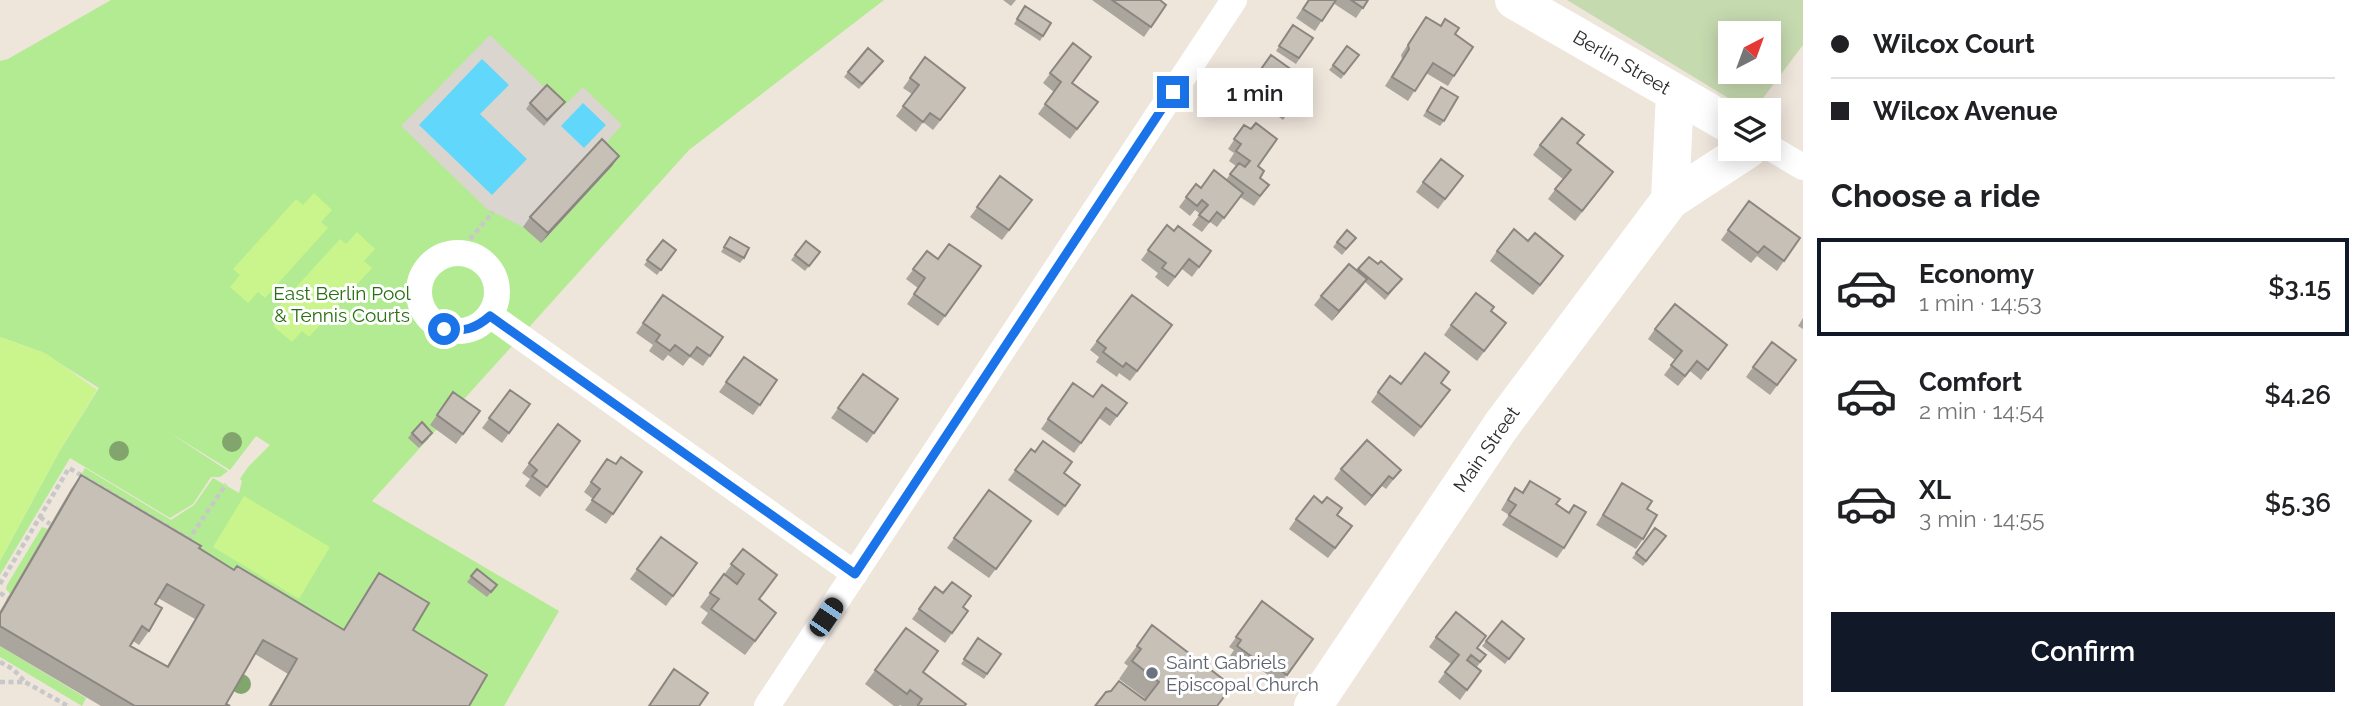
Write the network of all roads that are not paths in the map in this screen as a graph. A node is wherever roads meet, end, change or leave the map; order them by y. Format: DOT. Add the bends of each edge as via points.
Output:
graph roads {
  1 [pos="1234,0"];
  2 [pos="1514,0"];
  3 [pos="1675,93"];
  4 [pos="1718,118"];
  5 [pos="1781,154"];
  6 [pos="1730,161"];
  7 [pos="1803,167"];
  8 [pos="1670,200"];
  9 [pos="490,316"];
  10 [pos="855,574"];
  11 [pos="767,706"];
  12 [pos="1313,706"];
  1 -- 10 [label="street"];
  2 -- 3 [label="street, Berlin Street"];
  3 -- 4 [label="street, Berlin Street"];
  3 -- 8 [label="street"];
  5 -- 7 [label="street"];
  6 -- 8 [label="street, Main Street"];
  8 -- 12 [label="street, Main Street" via="1501,426"];
  9 -- 9 [label="street" via="469,330 444,329 433,323 425,314 418,290 426,267 435,259 459,252 482,260 491,269 498,292"];
  9 -- 10 [label="street"];
  10 -- 11 [label="street"];
}
